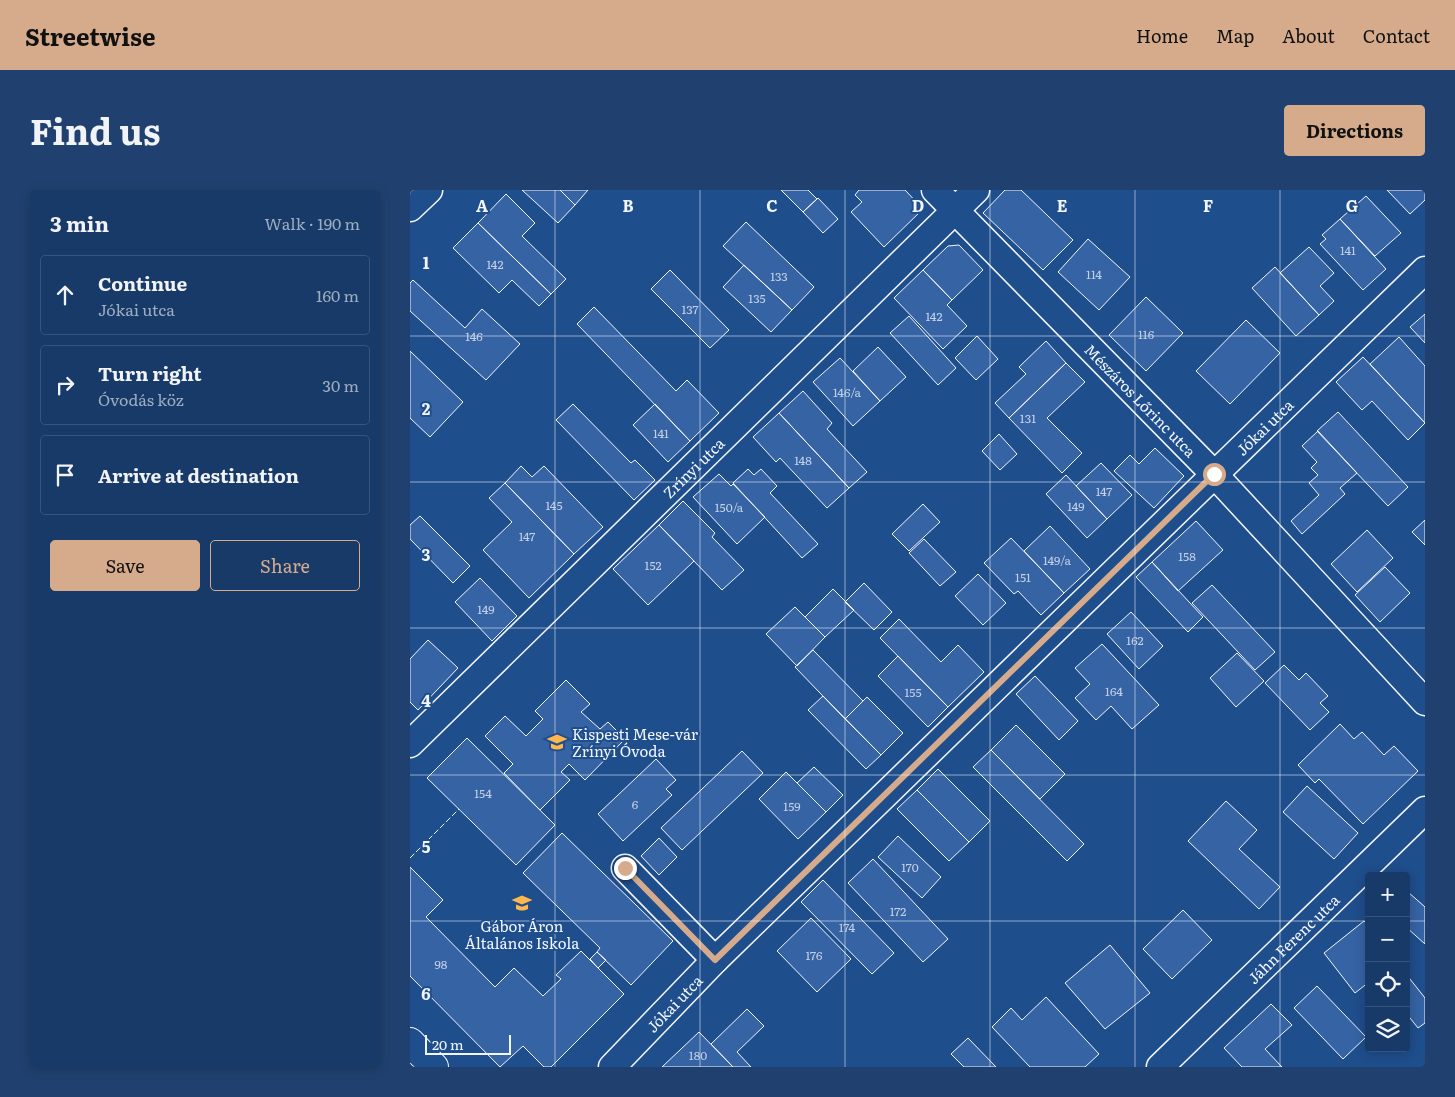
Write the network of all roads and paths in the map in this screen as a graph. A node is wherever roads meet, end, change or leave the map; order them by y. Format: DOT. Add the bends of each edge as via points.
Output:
graph roads {
  1 [pos="429,190"];
  2 [pos="935,190"];
  3 [pos="976,190"];
  4 [pos="410,208"];
  5 [pos="955,210"];
  6 [pos="1425,270"];
  7 [pos="1214,474"];
  8 [pos="1425,702"];
  9 [pos="410,744"];
  10 [pos="1425,810"];
  11 [pos="625,868"];
  12 [pos="715,960"];
  13 [pos="410,1042"];
  14 [pos="434,1067"];
  15 [pos="612,1067"];
  16 [pos="1160,1067"];
  1 -- 4 [label="street"];
  2 -- 5 [label="street, Mészáros Lőrinc utca"];
  3 -- 5 [label="street, Zrínyi utca"];
  5 -- 7 [label="street, Mészáros Lőrinc utca"];
  5 -- 9 [label="street, Zrínyi utca"];
  6 -- 7 [label="street, Jókai utca"];
  7 -- 8 [label="street, Mészáros Lőrinc utca"];
  7 -- 12 [label="street, Jókai utca"];
  10 -- 16 [label="street, Jáhn Ferenc utca"];
  11 -- 12 [label="street"];
  12 -- 15 [label="street, Jókai utca"];
  13 -- 14 [label="street"];
}
